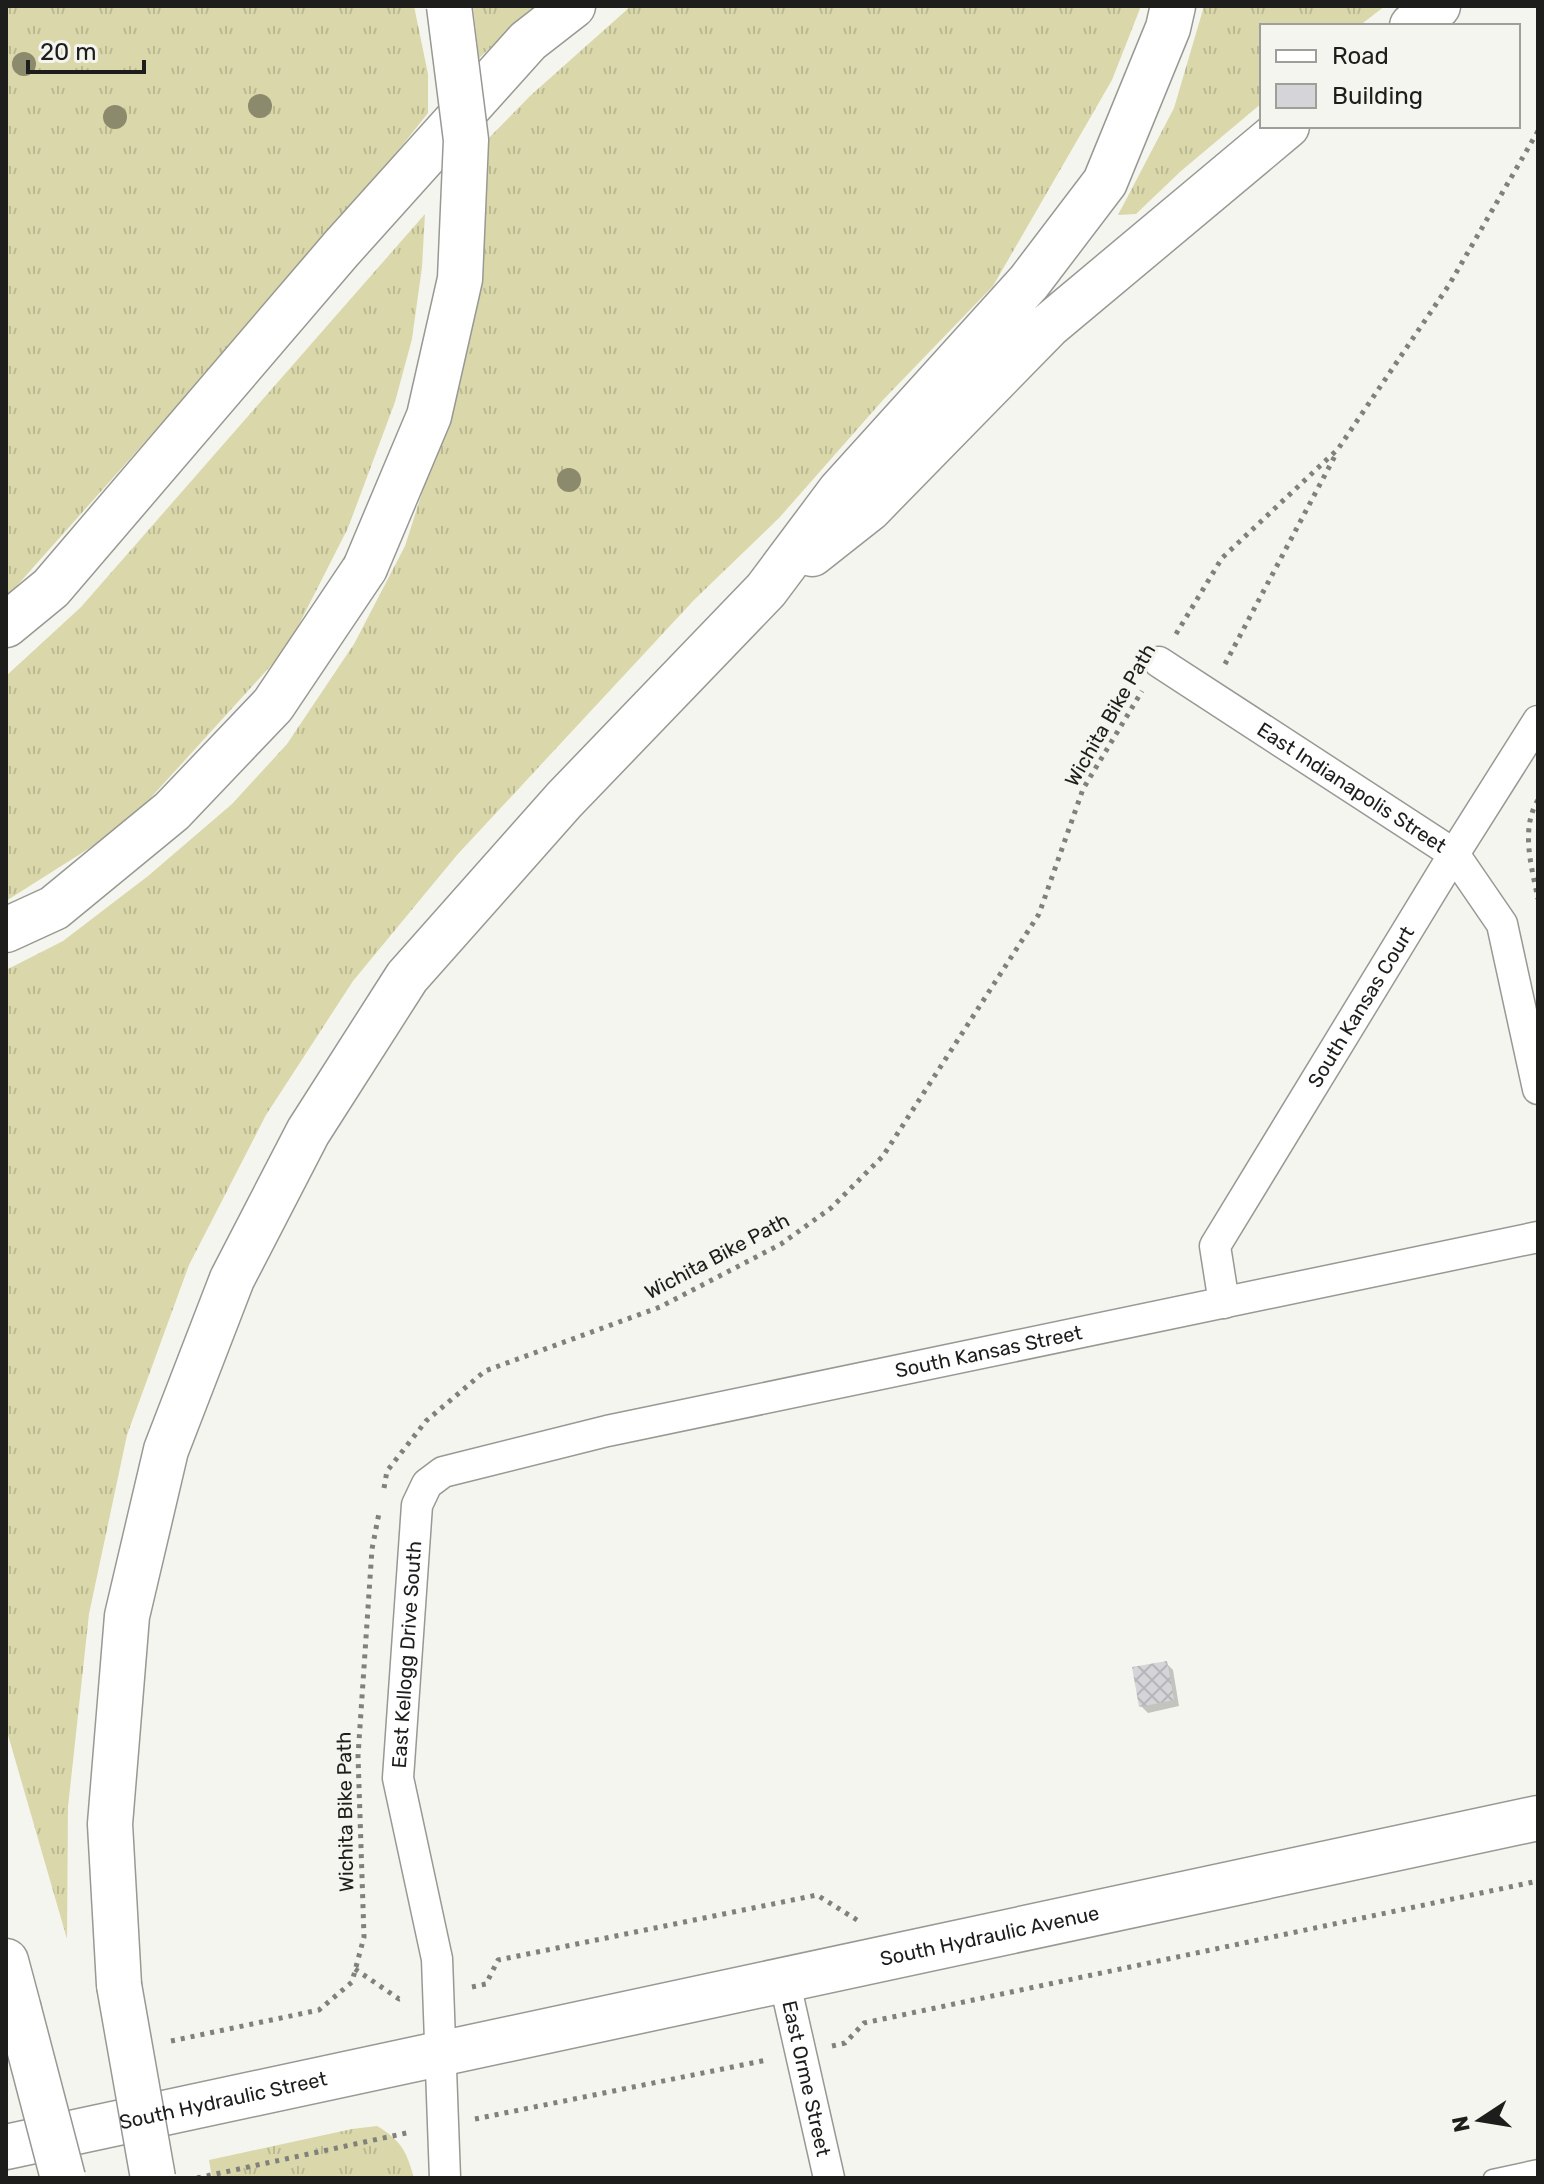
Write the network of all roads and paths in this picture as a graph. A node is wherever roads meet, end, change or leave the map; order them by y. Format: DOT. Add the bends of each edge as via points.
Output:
graph roads {
  1 [pos="449,6"];
  2 [pos="573,6"];
  3 [pos="1173,6"];
  4 [pos="1438,6"];
  5 [pos="1415,24"];
  6 [pos="1285,128"];
  7 [pos="1538,131"];
  8 [pos="1338,449"];
  9 [pos="766,590"];
  10 [pos="6,625"];
  11 [pos="1159,662"];
  12 [pos="1225,665"];
  13 [pos="1538,721"];
  14 [pos="1538,800"];
  15 [pos="1454,854"];
  16 [pos="1538,899"];
  17 [pos="6,930"];
  18 [pos="1538,1089"];
  19 [pos="1538,1237"];
  20 [pos="1224,1303"];
  21 [pos="443,1472"];
  22 [pos="1538,1818"];
  23 [pos="1538,1881"];
  24 [pos="860,1922"];
  25 [pos="6,1961"];
  26 [pos="355,1969"];
  27 [pos="784,1979"];
  28 [pos="438,1992"];
  29 [pos="162,2043"];
  30 [pos="440,2053"];
  31 [pos="800,2053"];
  32 [pos="443,2126"];
  33 [pos="6,2147"];
  34 [pos="1538,2168"];
  35 [pos="63,2178"];
  36 [pos="153,2178"];
  37 [pos="197,2178"];
  38 [pos="445,2178"];
  39 [pos="829,2178"];
  40 [pos="1492,2178"];
  1 -- 17 [label="main road, bridge" via="466,140 460,279 429,416 365,568 273,705 172,811 54,908"];
  2 -- 10 [label="main road" via="528,41 341,249 51,588"];
  3 -- 9 [label="main road" via="1105,182 1029,282 840,491"];
  4 -- 5 [label="main road"];
  6 -- 9 [label="main road" via="1048,326 869,509"];
  7 -- 8 [label="path, Wichita Bike Path" via="1449,285"];
  8 -- 11 [label="path, Wichita Bike Path" via="1222,558"];
  8 -- 12 [label="path"];
  9 -- 36 [label="main road, bridge" via="564,800 407,977 308,1132 232,1279 166,1450 127,1616 110,1824 119,1985"];
  11 -- 15 [label="street, East Indianapolis Street"];
  11 -- 26 [label="path, Wichita Bike Path" via="1083,789 1039,914 883,1156 831,1208 781,1244 660,1307 485,1371 426,1421 387,1471 372,1549 358,1756 364,1937"];
  13 -- 15 [label="street, South Kansas Court"];
  14 -- 16 [label="path" via="1528,852"];
  15 -- 18 [label="street, East Indianapolis Street" via="1502,924"];
  15 -- 20 [label="street, South Kansas Court" via="1215,1246"];
  19 -- 20 [label="street, South Kansas Street"];
  20 -- 21 [label="street, South Kansas Street" via="607,1431"];
  21 -- 28 [label="street, East Kellogg Drive South" via="427,1484 417,1505 398,1778 437,1959"];
  22 -- 27 [label="main road, South Hydraulic Avenue"];
  23 -- 31 [label="path" via="864,2023 845,2043"];
  24 -- 28 [label="path" via="817,1895 498,1960 486,1984"];
  25 -- 35 [label="main road, bridge"];
  26 -- 28 [label="path" via="399,1999"];
  26 -- 29 [label="path, Wichita Bike Path" via="352,1982 319,2010"];
  27 -- 30 [label="main road, South Hydraulic Avenue"];
  27 -- 31 [label="street, East Orme Street"];
  28 -- 30 [label="street, East Kellogg Drive South"];
  30 -- 32 [label="street, East Kellogg Drive South"];
  30 -- 33 [label="main road, South Hydraulic Street"];
  31 -- 32 [label="path"];
  31 -- 39 [label="street, East Orme Street"];
  32 -- 37 [label="path"];
  32 -- 38 [label="street, East Kellogg Drive South"];
  34 -- 40 [label="lane"];
}
